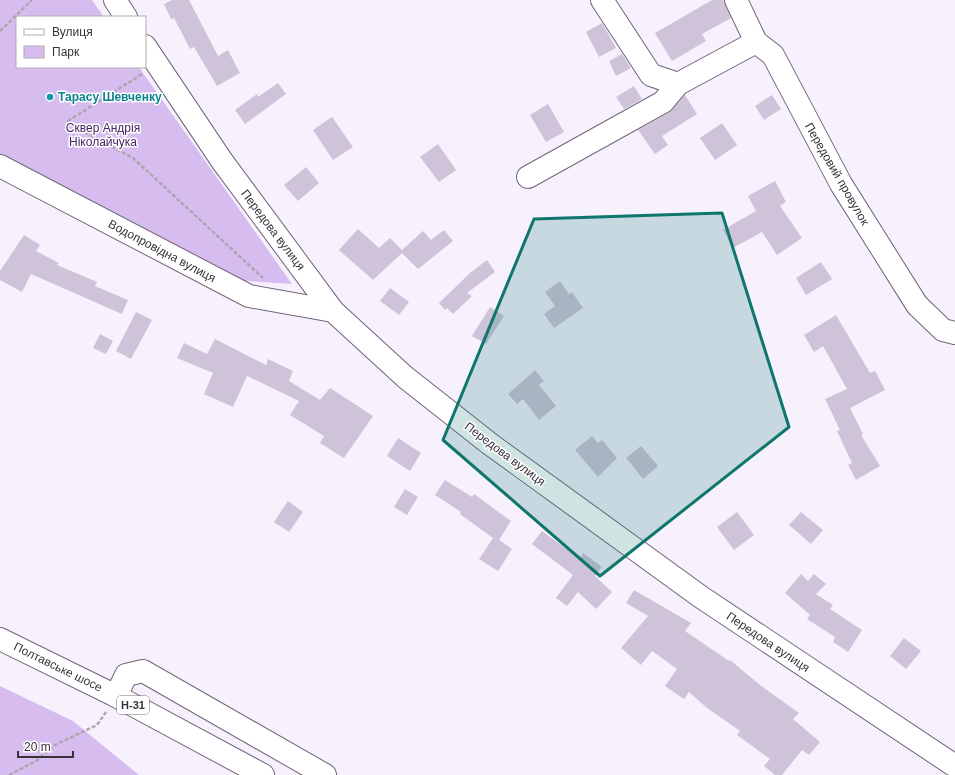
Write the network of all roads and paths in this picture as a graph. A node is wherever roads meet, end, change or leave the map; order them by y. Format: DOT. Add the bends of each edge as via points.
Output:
graph roads {
  1 [pos="32,0"];
  2 [pos="115,0"];
  3 [pos="602,0"];
  4 [pos="736,0"];
  5 [pos="125,16"];
  6 [pos="0,31"];
  7 [pos="756,42"];
  8 [pos="146,48"];
  9 [pos="157,64"];
  10 [pos="678,84"];
  11 [pos="0,166"];
  12 [pos="528,177"];
  13 [pos="266,280"];
  14 [pos="333,311"];
  15 [pos="955,333"];
  16 [pos="0,639"];
  17 [pos="116,696"];
  18 [pos="955,766"];
  19 [pos="9,775"];
  20 [pos="263,775"];
  21 [pos="326,775"];
  1 -- 6 [label="path"];
  2 -- 5 [label="street"];
  3 -- 10 [label="street" via="651,75"];
  4 -- 7 [label="street, Передовий провулок"];
  7 -- 10 [label="street"];
  7 -- 15 [label="street, Передовий провулок" via="773,55 841,184 916,305 943,330"];
  8 -- 9 [label="street, Передова вулиця"];
  9 -- 13 [label="path" via="68,121 133,158"];
  9 -- 14 [label="street, Передова вулиця" via="222,161"];
  10 -- 12 [label="street" via="663,102"];
  11 -- 14 [label="street, Водопровідна вулиця" via="249,296"];
  14 -- 18 [label="street, Передова вулиця" via="405,377 496,448 701,597"];
  16 -- 17 [label="street, Полтавське шосе / Н-31"];
  17 -- 19 [label="path" via="98,725 55,745 36,761"];
  17 -- 20 [label="street, Полтавське шосе / Н-31"];
  17 -- 21 [label="street" via="126,676 143,671"];
}
